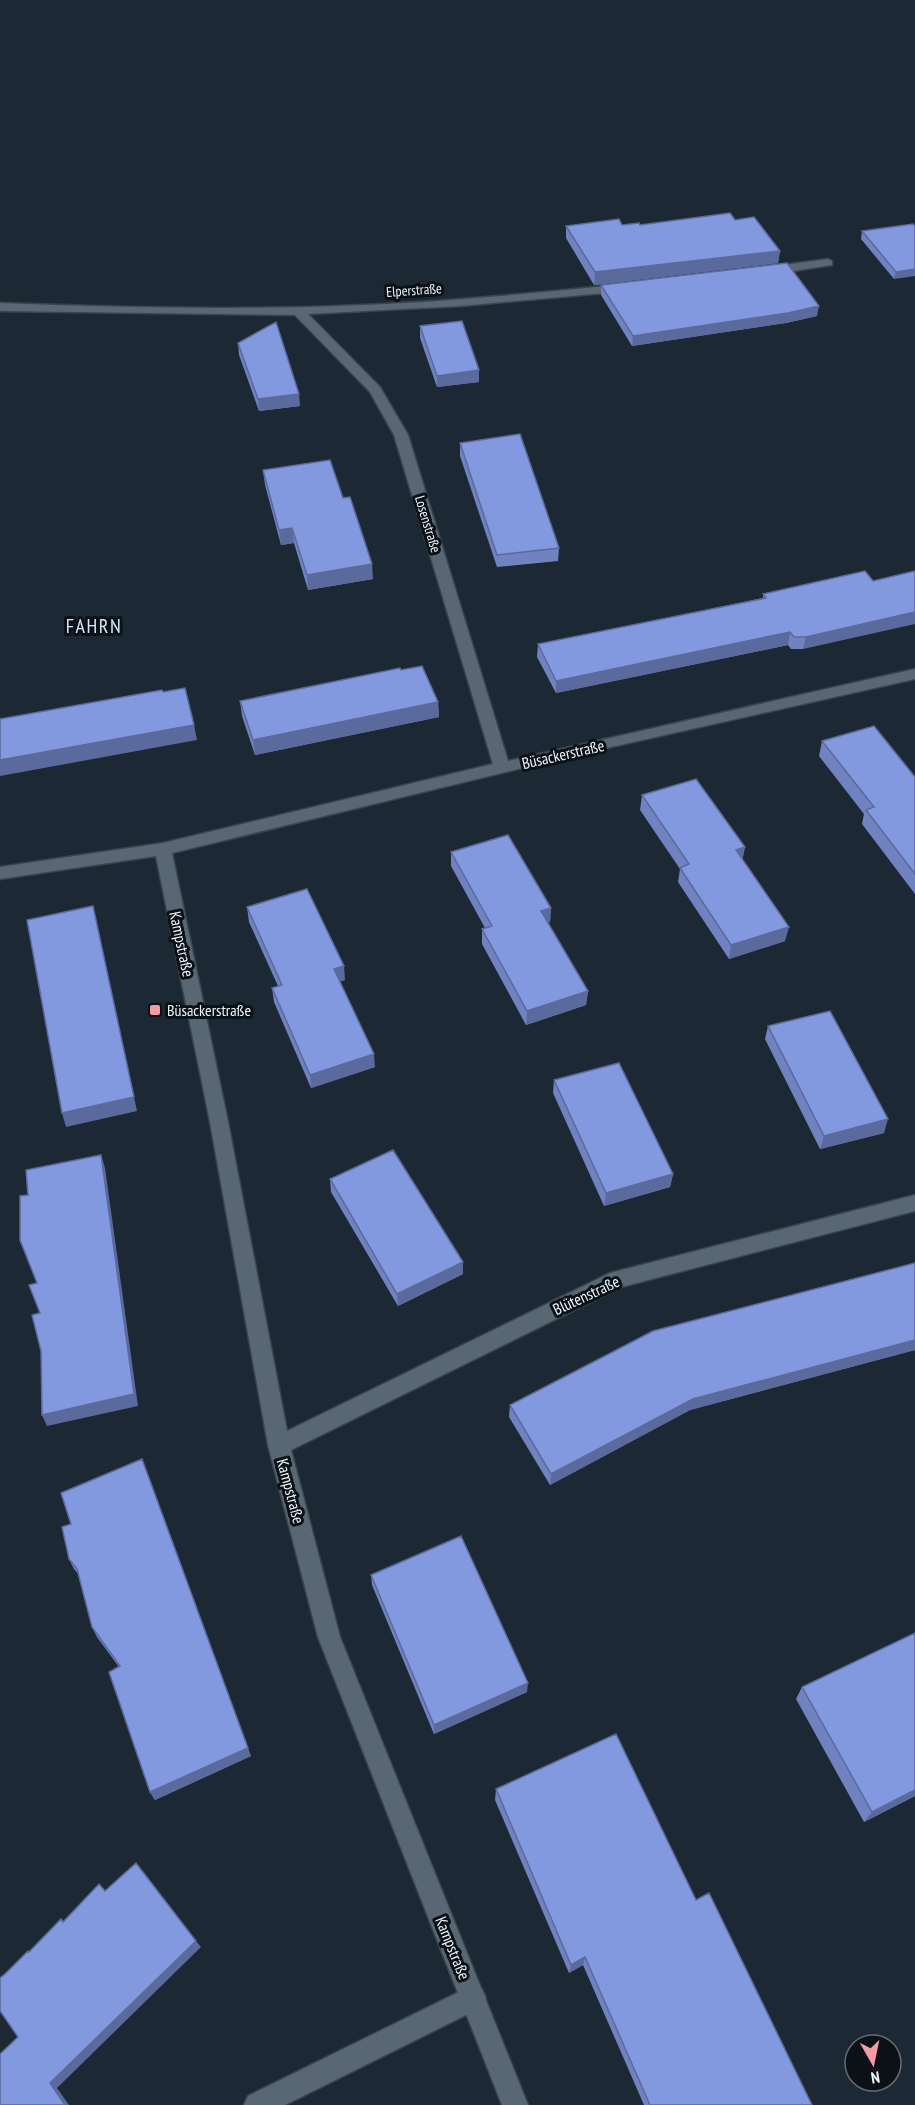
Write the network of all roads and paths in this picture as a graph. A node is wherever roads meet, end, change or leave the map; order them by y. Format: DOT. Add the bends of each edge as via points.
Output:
graph roads {
  1 [pos="828,263"];
  2 [pos="759,272"];
  3 [pos="641,287"];
  4 [pos="0,306"];
  5 [pos="298,311"];
  6 [pos="915,674"];
  7 [pos="502,768"];
  8 [pos="163,849"];
  9 [pos="0,873"];
  10 [pos="915,1203"];
  11 [pos="279,1445"];
  12 [pos="472,1998"];
  13 [pos="257,2105"];
  14 [pos="515,2105"];
  1 -- 2 [label="street"];
  3 -- 5 [label="street, Elperstraße"];
  4 -- 5 [label="street, Elperstraße"];
  5 -- 7 [label="street, Losenstraße" via="375,390 401,435"];
  6 -- 7 [label="street, Büsackerstraße"];
  7 -- 8 [label="street, Büsackerstraße"];
  8 -- 9 [label="street, Büsackerstraße"];
  8 -- 11 [label="street, Kampstraße"];
  10 -- 11 [label="street, Blütenstraße" via="617,1279"];
  11 -- 12 [label="street, Kampstraße" via="329,1637"];
  12 -- 13 [label="street"];
  12 -- 14 [label="street, Kampstraße"];
}
